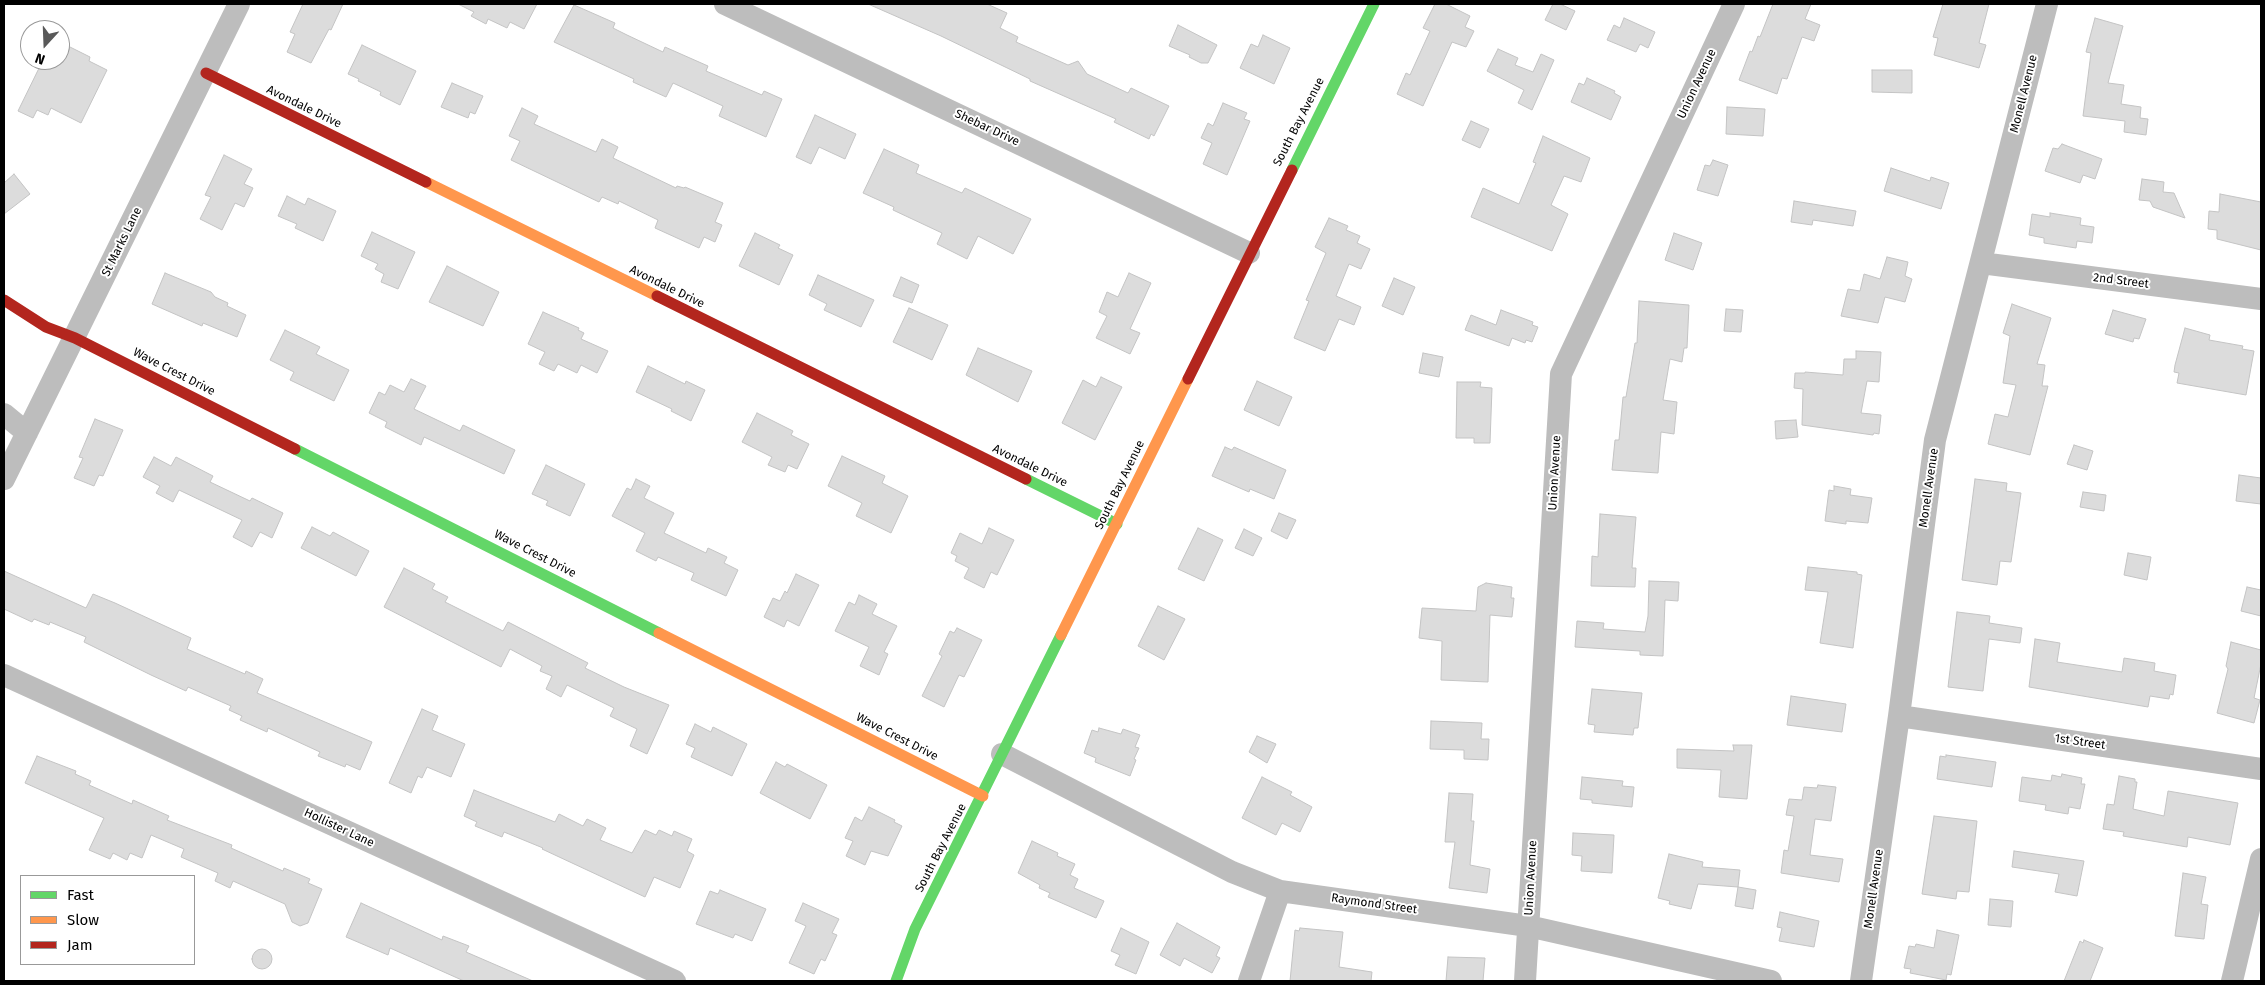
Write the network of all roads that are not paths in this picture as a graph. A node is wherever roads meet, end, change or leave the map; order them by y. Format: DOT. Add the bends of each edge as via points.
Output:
graph roads {
  1 [pos="239,4"];
  2 [pos="725,4"];
  3 [pos="1374,4"];
  4 [pos="1734,4"];
  5 [pos="2047,4"];
  6 [pos="206,73"];
  7 [pos="1249,253"];
  8 [pos="1981,263"];
  9 [pos="2261,299"];
  10 [pos="4,300"];
  11 [pos="75,338"];
  12 [pos="4,414"];
  13 [pos="27,433"];
  14 [pos="4,480"];
  15 [pos="1117,524"];
  16 [pos="4,675"];
  17 [pos="1899,716"];
  18 [pos="1002,754"];
  19 [pos="2261,769"];
  20 [pos="983,796"];
  21 [pos="2261,859"];
  22 [pos="1280,891"];
  23 [pos="1528,926"];
  24 [pos="675,981"];
  25 [pos="896,981"];
  26 [pos="1248,981"];
  27 [pos="1525,981"];
  28 [pos="1771,981"];
  29 [pos="1861,981"];
  30 [pos="2232,981"];
  1 -- 6 [label="street, St Marks Lane"];
  2 -- 7 [label="street, Shebar Drive"];
  3 -- 7 [label="street, South Bay Avenue"];
  4 -- 23 [label="street, Union Avenue" via="1561,374"];
  5 -- 8 [label="street, Monell Avenue"];
  6 -- 11 [label="street, St Marks Lane"];
  6 -- 15 [label="street, Avondale Drive"];
  7 -- 15 [label="street, South Bay Avenue"];
  8 -- 9 [label="street, 2nd Street"];
  8 -- 17 [label="street, Monell Avenue" via="1935,440"];
  10 -- 11 [label="street, Wave Crest Drive" via="46,327"];
  11 -- 13 [label="street, St Marks Lane"];
  11 -- 20 [label="street, Wave Crest Drive"];
  12 -- 13 [label="street"];
  13 -- 14 [label="street, St Marks Lane"];
  15 -- 18 [label="street, South Bay Avenue"];
  16 -- 24 [label="street, Hollister Lane"];
  17 -- 19 [label="street, 1st Street"];
  17 -- 29 [label="street, Monell Avenue"];
  18 -- 20 [label="street, South Bay Avenue"];
  18 -- 22 [label="street, Raymond Street" via="1232,872"];
  20 -- 25 [label="street, South Bay Avenue" via="915,930"];
  21 -- 30 [label="street"];
  22 -- 23 [label="street, Raymond Street"];
  22 -- 26 [label="street"];
  23 -- 27 [label="street, Union Avenue"];
  23 -- 28 [label="street, Raymond Street"];
}
